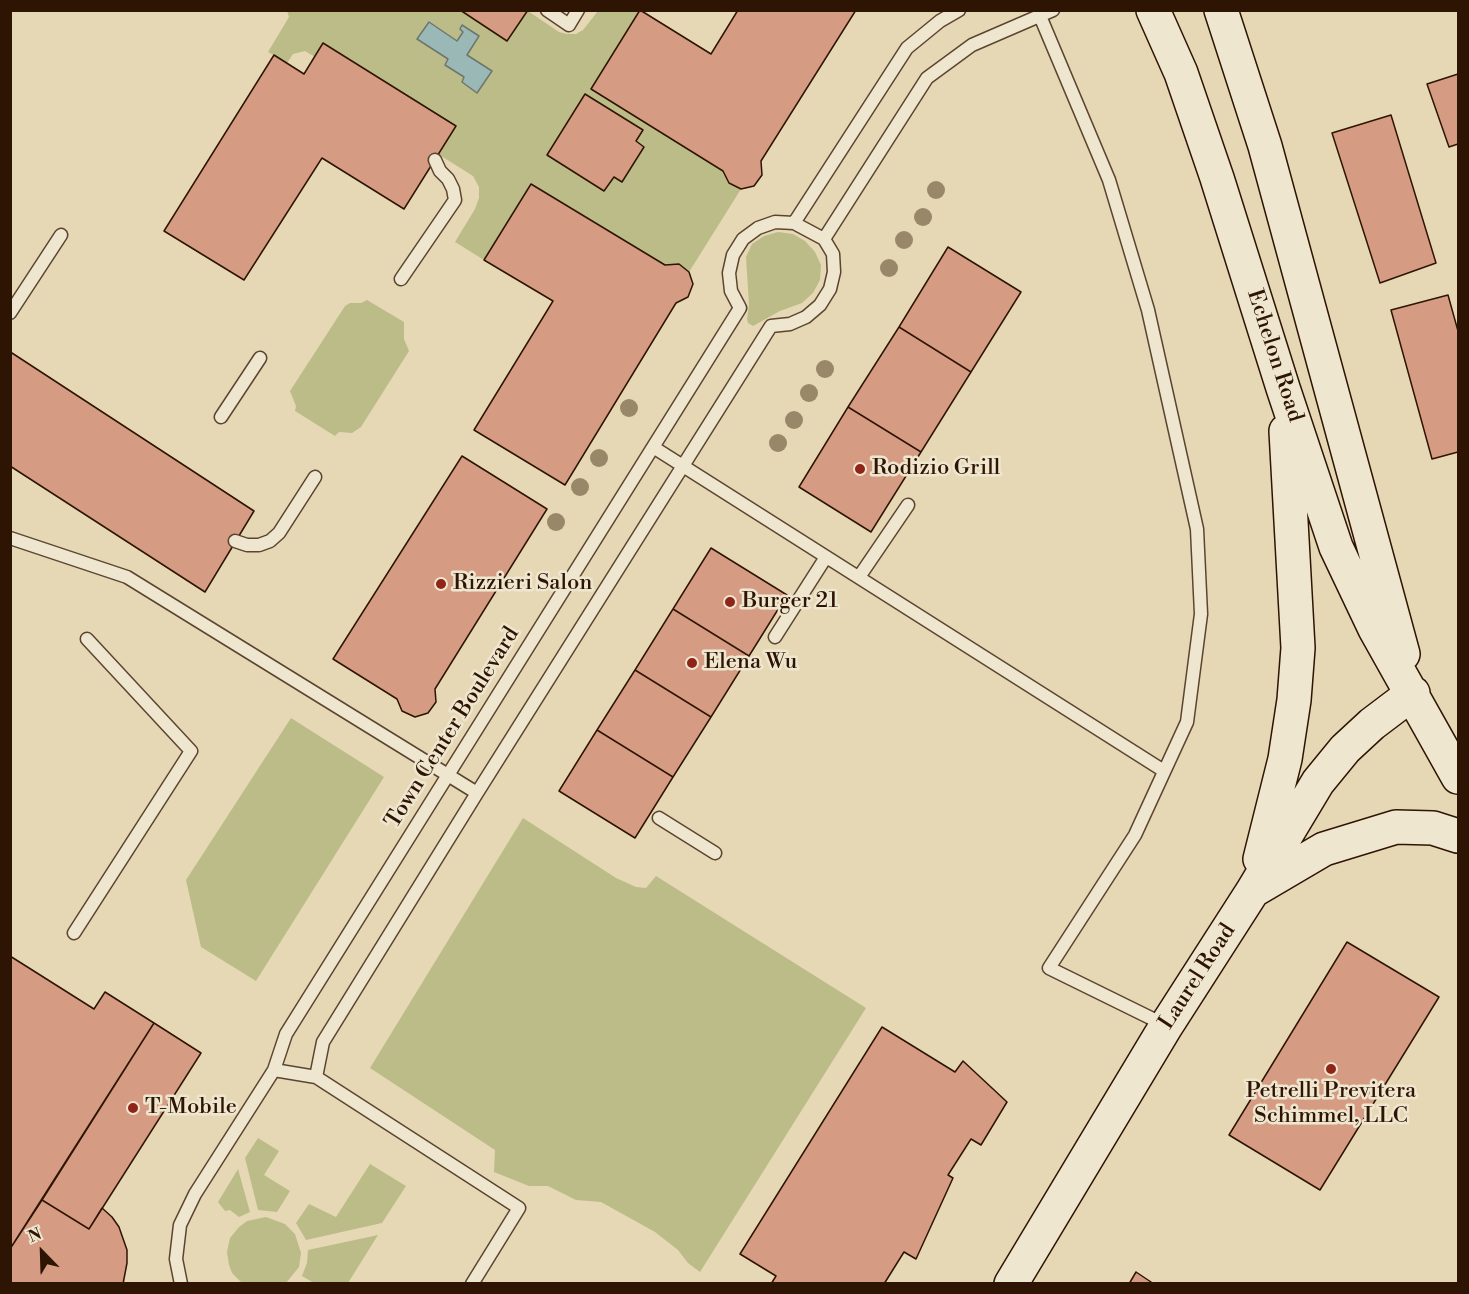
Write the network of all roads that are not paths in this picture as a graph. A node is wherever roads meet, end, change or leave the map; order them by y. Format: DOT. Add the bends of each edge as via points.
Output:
graph roads {
  1 [pos="547,10"];
  2 [pos="578,10"];
  3 [pos="1053,10"];
  4 [pos="1153,10"];
  5 [pos="1221,10"];
  6 [pos="953,11"];
  7 [pos="1040,16"];
  8 [pos="435,160"];
  9 [pos="794,223"];
  10 [pos="61,235"];
  11 [pos="824,239"];
  12 [pos="401,279"];
  13 [pos="10,313"];
  14 [pos="260,358"];
  15 [pos="1283,388"];
  16 [pos="221,417"];
  17 [pos="653,447"];
  18 [pos="683,466"];
  19 [pos="315,477"];
  20 [pos="908,505"];
  21 [pos="10,538"];
  22 [pos="236,542"];
  23 [pos="826,557"];
  24 [pos="859,577"];
  25 [pos="775,637"];
  26 [pos="87,639"];
  27 [pos="1413,693"];
  28 [pos="1164,771"];
  29 [pos="448,775"];
  30 [pos="1458,777"];
  31 [pos="477,793"];
  32 [pos="659,818"];
  33 [pos="1458,836"];
  34 [pos="715,853"];
  35 [pos="1252,892"];
  36 [pos="74,933"];
  37 [pos="1166,1026"];
  38 [pos="274,1070"];
  39 [pos="316,1077"];
  40 [pos="180,1284"];
  41 [pos="472,1284"];
  42 [pos="1011,1284"];
  1 -- 2 [label="lane" via="569,25"];
  3 -- 7 [label="lane"];
  4 -- 15 [label="street, Echelon Road" via="1181,73 1221,189"];
  5 -- 27 [label="street, Echelon Road" via="1265,146"];
  6 -- 9 [label="lane" via="907,48"];
  7 -- 11 [label="lane" via="972,45 927,78"];
  7 -- 28 [label="lane" via="1109,180 1148,310 1197,529 1201,615 1187,722"];
  8 -- 12 [label="lane" via="453,189 455,200"];
  9 -- 11 [label="lane"];
  9 -- 17 [label="lane, Town Center Boulevard" via="775,222 743,239 733,255 729,273 731,291 740,308"];
  10 -- 13 [label="lane"];
  11 -- 18 [label="lane" via="833,254 830,289 806,317 771,326"];
  14 -- 16 [label="lane"];
  15 -- 27 [label="street, Echelon Road" via="1336,547 1375,629"];
  15 -- 35 [label="street" via="1299,648 1285,759"];
  17 -- 18 [label="lane"];
  17 -- 29 [label="lane, Town Center Boulevard"];
  18 -- 23 [label="lane"];
  18 -- 31 [label="lane"];
  19 -- 22 [label="lane" via="270,541 259,545"];
  20 -- 24 [label="lane"];
  21 -- 29 [label="lane" via="127,577"];
  23 -- 24 [label="lane"];
  23 -- 25 [label="lane"];
  24 -- 28 [label="lane"];
  26 -- 36 [label="lane" via="191,751"];
  27 -- 30 [label="street, Echelon Road"];
  27 -- 35 [label="street, Laurel Road" via="1345,749 1318,782"];
  28 -- 37 [label="lane" via="1135,835 1048,968"];
  29 -- 31 [label="lane"];
  29 -- 38 [label="lane, Town Center Boulevard" via="286,1034"];
  31 -- 39 [label="lane" via="323,1041"];
  32 -- 34 [label="lane"];
  33 -- 35 [label="street" via="1433,828 1396,827 1324,849"];
  35 -- 37 [label="street, Laurel Road"];
  37 -- 42 [label="street, Laurel Road"];
  38 -- 39 [label="lane"];
  38 -- 40 [label="lane, Town Center Boulevard" via="195,1194 180,1225 176,1259"];
  39 -- 41 [label="lane" via="519,1208"];
}
